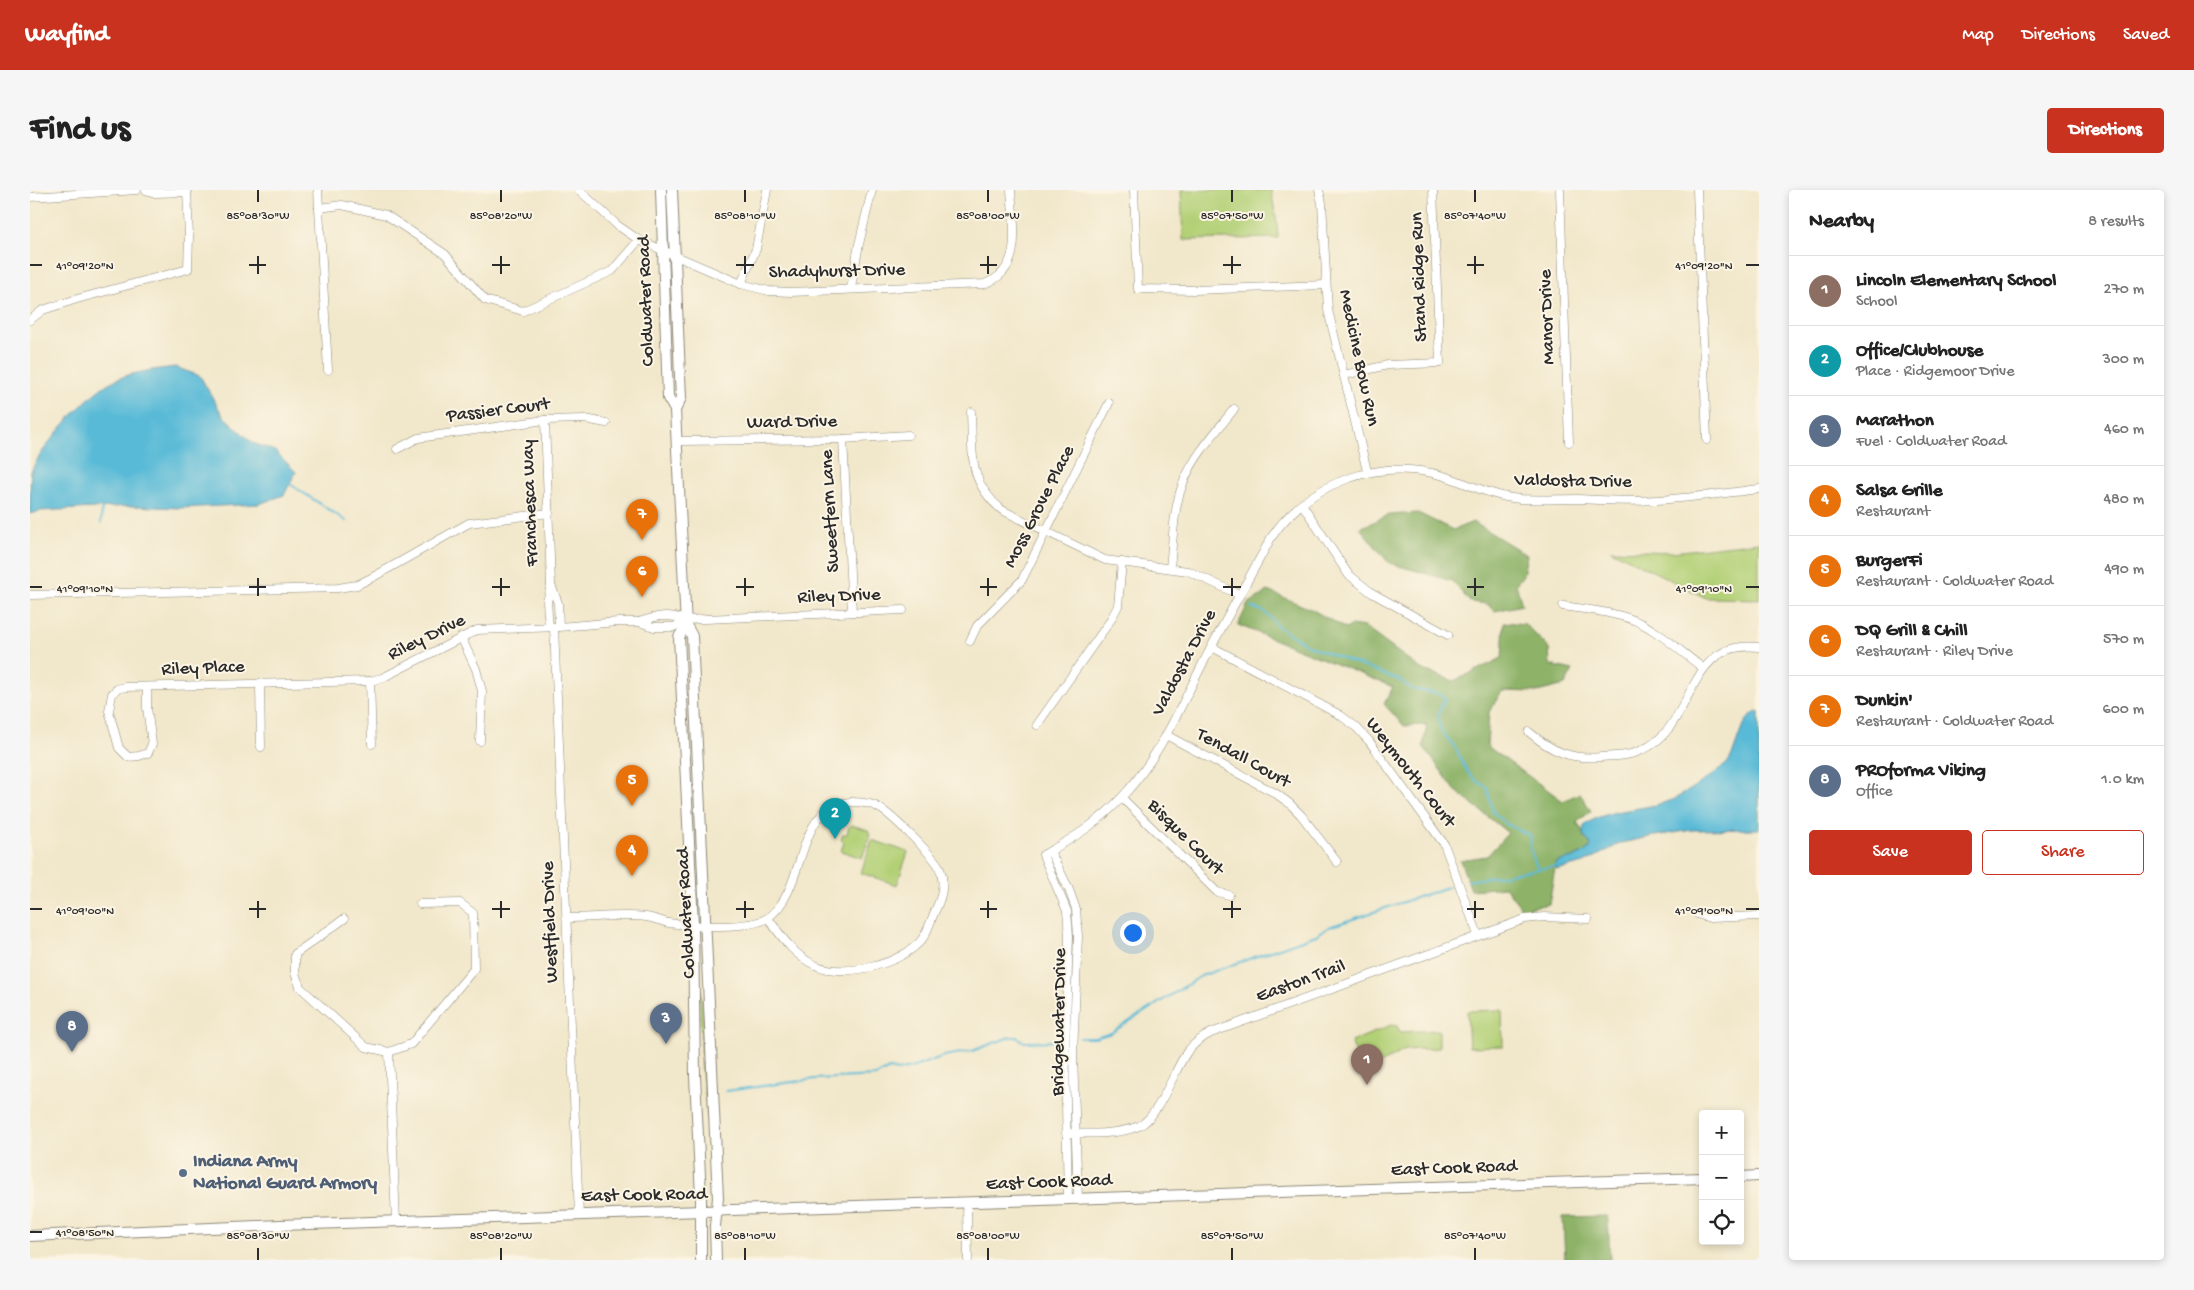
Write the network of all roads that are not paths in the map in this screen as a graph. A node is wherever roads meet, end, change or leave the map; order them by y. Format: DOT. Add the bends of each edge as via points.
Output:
graph roads {
  1 [pos="137,190"];
  2 [pos="146,190"];
  3 [pos="318,190"];
  4 [pos="579,190"];
  5 [pos="661,190"];
  6 [pos="672,190"];
  7 [pos="767,190"];
  8 [pos="872,190"];
  9 [pos="1011,190"];
  10 [pos="1134,190"];
  11 [pos="1319,190"];
  12 [pos="1432,190"];
  13 [pos="1560,190"];
  14 [pos="1697,190"];
  15 [pos="187,191"];
  16 [pos="30,197"];
  17 [pos="319,208"];
  18 [pos="639,240"];
  19 [pos="663,249"];
  20 [pos="675,254"];
  21 [pos="741,284"];
  22 [pos="1326,286"];
  23 [pos="851,288"];
  24 [pos="30,320"];
  25 [pos="328,370"];
  26 [pos="1344,375"];
  27 [pos="1109,403"];
  28 [pos="1234,408"];
  29 [pos="675,410"];
  30 [pos="971,412"];
  31 [pos="544,420"];
  32 [pos="606,423"];
  33 [pos="908,435"];
  34 [pos="843,439"];
  35 [pos="1707,440"];
  36 [pos="677,441"];
  37 [pos="1569,442"];
  38 [pos="397,449"];
  39 [pos="1367,471"];
  40 [pos="1759,489"];
  41 [pos="1302,504"];
  42 [pos="549,513"];
  43 [pos="1046,532"];
  44 [pos="1122,562"];
  45 [pos="1170,568"];
  46 [pos="30,595"];
  47 [pos="1240,595"];
  48 [pos="1563,606"];
  49 [pos="904,610"];
  50 [pos="852,612"];
  51 [pos="685,622"];
  52 [pos="554,627"];
  53 [pos="1448,635"];
  54 [pos="461,637"];
  55 [pos="970,641"];
  56 [pos="1212,647"];
  57 [pos="1759,648"];
  58 [pos="1703,668"];
  59 [pos="370,681"];
  60 [pos="260,682"];
  61 [pos="147,687"];
  62 [pos="1037,725"];
  63 [pos="1529,732"];
  64 [pos="1166,735"];
  65 [pos="480,741"];
  66 [pos="372,744"];
  67 [pos="261,747"];
  68 [pos="1122,798"];
  69 [pos="1047,853"];
  70 [pos="1337,862"];
  71 [pos="1230,895"];
  72 [pos="420,904"];
  73 [pos="1696,914"];
  74 [pos="1759,916"];
  75 [pos="567,918"];
  76 [pos="768,918"];
  77 [pos="344,919"];
  78 [pos="1588,919"];
  79 [pos="693,925"];
  80 [pos="706,926"];
  81 [pos="1478,935"];
  82 [pos="389,1052"];
  83 [pos="1071,1133"];
  84 [pos="1759,1176"];
  85 [pos="1744,1177"];
  86 [pos="1699,1178"];
  87 [pos="1073,1200"];
  88 [pos="966,1204"];
  89 [pos="701,1212"];
  90 [pos="717,1212"];
  91 [pos="579,1215"];
  92 [pos="396,1222"];
  93 [pos="30,1236"];
  94 [pos="701,1260"];
  95 [pos="716,1260"];
  96 [pos="968,1260"];
  1 -- 16 [label="street"];
  2 -- 15 [label="street"];
  3 -- 17 [label="street"];
  4 -- 18 [label="street, Shadyhurst Drive"];
  5 -- 19 [label="main road, Coldwater Road"];
  6 -- 20 [label="main road, Coldwater Road"];
  7 -- 21 [label="street" via="756,249"];
  8 -- 23 [label="street"];
  9 -- 23 [label="street, Shadyhurst Drive" via="1014,248 1004,273 992,281 984,284"];
  10 -- 22 [label="street" via="1138,289"];
  11 -- 22 [label="street, Medicine Bow Run"];
  12 -- 26 [label="street, Stand Ridge Run" via="1440,363 1388,365"];
  13 -- 37 [label="street, Manor Drive"];
  14 -- 35 [label="street"];
  15 -- 24 [label="street" via="188,269 77,299 43,310"];
  17 -- 18 [label="street" via="342,205 386,215 445,254 485,300 523,311 612,271"];
  17 -- 25 [label="street"];
  18 -- 19 [label="street, Shadyhurst Drive"];
  19 -- 20 [label="street, Shadyhurst Drive"];
  19 -- 29 [label="main road, Coldwater Road" via="668,398"];
  20 -- 21 [label="street, Shadyhurst Drive"];
  20 -- 29 [label="main road, Coldwater Road" via="681,398"];
  21 -- 23 [label="street, Shadyhurst Drive" via="769,291"];
  22 -- 26 [label="street, Medicine Bow Run" via="1328,310"];
  26 -- 39 [label="street, Medicine Bow Run"];
  27 -- 43 [label="street, Moss Grove Place"];
  28 -- 45 [label="street" via="1184,480 1179,495"];
  29 -- 36 [label="main road, Coldwater Road"];
  30 -- 43 [label="street" via="973,466 980,486 1002,510"];
  31 -- 32 [label="street, Passier Court" via="585,419"];
  31 -- 38 [label="street, Passier Court" via="418,438"];
  31 -- 42 [label="street, Franchesca Way"];
  33 -- 34 [label="street, Ward Drive"];
  34 -- 36 [label="street, Ward Drive"];
  34 -- 50 [label="street, Sweetfern Lane"];
  36 -- 51 [label="main road, Coldwater Road"];
  39 -- 40 [label="street, Valdosta Drive" via="1425,471 1520,499 1655,500"];
  39 -- 41 [label="street, Valdosta Drive"];
  41 -- 47 [label="street, Valdosta Drive" via="1276,530"];
  41 -- 53 [label="street" via="1348,574 1372,593"];
  42 -- 46 [label="street" via="469,523 357,584 338,588"];
  42 -- 52 [label="street, Franchesca Way" via="551,586 558,603"];
  43 -- 44 [label="street" via="1105,560"];
  43 -- 55 [label="street, Moss Grove Place" via="1022,580 976,626"];
  44 -- 45 [label="street"];
  44 -- 62 [label="street" via="1118,606"];
  45 -- 47 [label="street" via="1201,575"];
  47 -- 56 [label="street, Valdosta Drive"];
  48 -- 58 [label="street" via="1630,618"];
  49 -- 50 [label="street, Riley Drive"];
  50 -- 51 [label="street, Riley Drive"];
  51 -- 52 [label="street, Riley Drive" via="674,627 654,627 639,622"];
  51 -- 79 [label="main road, Coldwater Road" via="679,637"];
  51 -- 80 [label="main road, Coldwater Road" via="692,636"];
  52 -- 54 [label="street, Riley Drive" via="477,630"];
  52 -- 75 [label="street, Westfield Drive"];
  54 -- 59 [label="street, Riley Drive" via="382,678"];
  54 -- 65 [label="street" via="482,690"];
  56 -- 64 [label="street, Valdosta Drive"];
  56 -- 81 [label="street, Weymouth Court" via="1340,715 1369,741 1438,832"];
  57 -- 58 [label="street" via="1729,649"];
  58 -- 63 [label="street" via="1669,729 1642,750 1625,755 1574,757 1557,752"];
  59 -- 60 [label="street, Riley Drive"];
  59 -- 66 [label="street"];
  60 -- 61 [label="street, Riley Place"];
  60 -- 67 [label="street"];
  61 -- 61 [label="street, Riley Place" via="125,687 112,694 109,711 115,737 118,748 128,757 148,753 152,744"];
  64 -- 68 [label="street, Valdosta Drive" via="1140,777"];
  64 -- 70 [label="street, Tendall Court" via="1289,803"];
  68 -- 69 [label="street, Valdosta Drive" via="1078,834"];
  68 -- 71 [label="street, Bisque Court" via="1217,892"];
  69 -- 83 [label="street, Bridgewater Drive" via="1067,911 1065,1054"];
  72 -- 82 [label="street" via="460,903 473,914 474,969 410,1044"];
  73 -- 74 [label="street" via="1710,918"];
  75 -- 79 [label="street" via="646,917"];
  75 -- 91 [label="street, Westfield Drive"];
  76 -- 76 [label="street" via="791,888 812,825 835,805 863,802 880,808 939,866 943,890 939,902 923,938 899,958 855,971 817,966 797,954"];
  76 -- 80 [label="street" via="741,926"];
  77 -- 82 [label="street" via="295,954 295,973 300,987 366,1047"];
  78 -- 81 [label="street, Easton Trail" via="1534,917"];
  79 -- 80 [label="street"];
  79 -- 89 [label="main road, Coldwater Road"];
  80 -- 90 [label="main road, Coldwater Road"];
  81 -- 83 [label="street, Easton Trail" via="1210,1032 1186,1053 1156,1110 1141,1125 1118,1132"];
  82 -- 92 [label="street"];
  83 -- 87 [label="street, Bridgewater Drive"];
  84 -- 85 [label="main road"];
  86 -- 87 [label="main road, East Cook Road"];
  87 -- 88 [label="main road, East Cook Road"];
  88 -- 90 [label="main road, East Cook Road"];
  88 -- 96 [label="street"];
  89 -- 90 [label="main road, East Cook Road"];
  89 -- 91 [label="main road, East Cook Road"];
  89 -- 94 [label="main road, Coldwater Road"];
  90 -- 95 [label="main road, Coldwater Road"];
  91 -- 92 [label="main road, East Cook Road"];
  92 -- 93 [label="main road, East Cook Road"];
}
